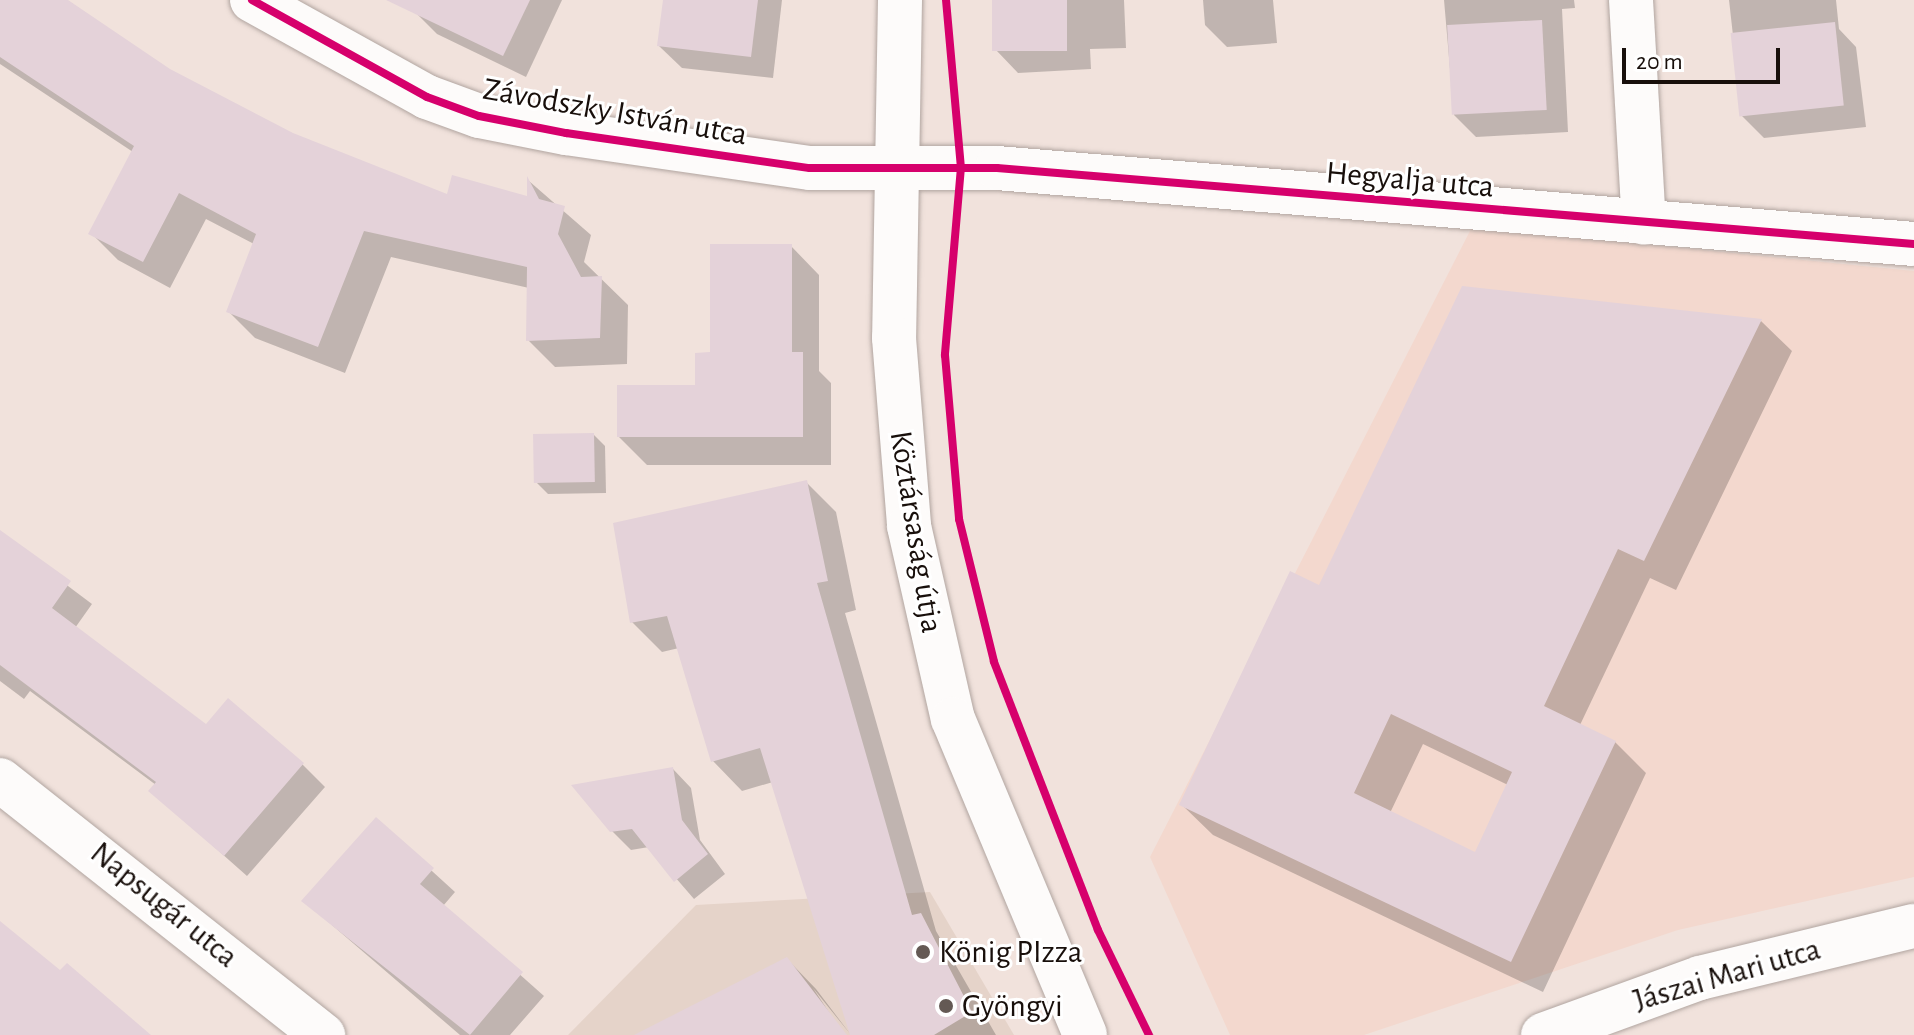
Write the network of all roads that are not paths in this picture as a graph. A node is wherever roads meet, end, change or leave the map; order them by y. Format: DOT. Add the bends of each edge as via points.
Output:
graph roads {
  1 [pos="252,0"];
  2 [pos="900,0"];
  3 [pos="1631,0"];
  4 [pos="902,168"];
  5 [pos="1644,223"];
  6 [pos="1914,244"];
  7 [pos="0,780"];
  8 [pos="1914,926"];
  9 [pos="323,1035"];
  10 [pos="1085,1035"];
  11 [pos="1543,1035"];
  1 -- 4 [label="street, Závodszky István utca" via="374,70 479,116 810,168"];
  2 -- 4 [label="street, Köztársaság útja"];
  3 -- 5 [label="street"];
  4 -- 5 [label="street, Hegyalja utca" via="997,168"];
  4 -- 10 [label="street, Köztársaság útja" via="897,421 931,638 977,787"];
  5 -- 6 [label="street, Hegyalja utca"];
  7 -- 9 [label="street, Napsugár utca"];
  8 -- 11 [label="street, Jászai Mari utca" via="1700,978"];
}
